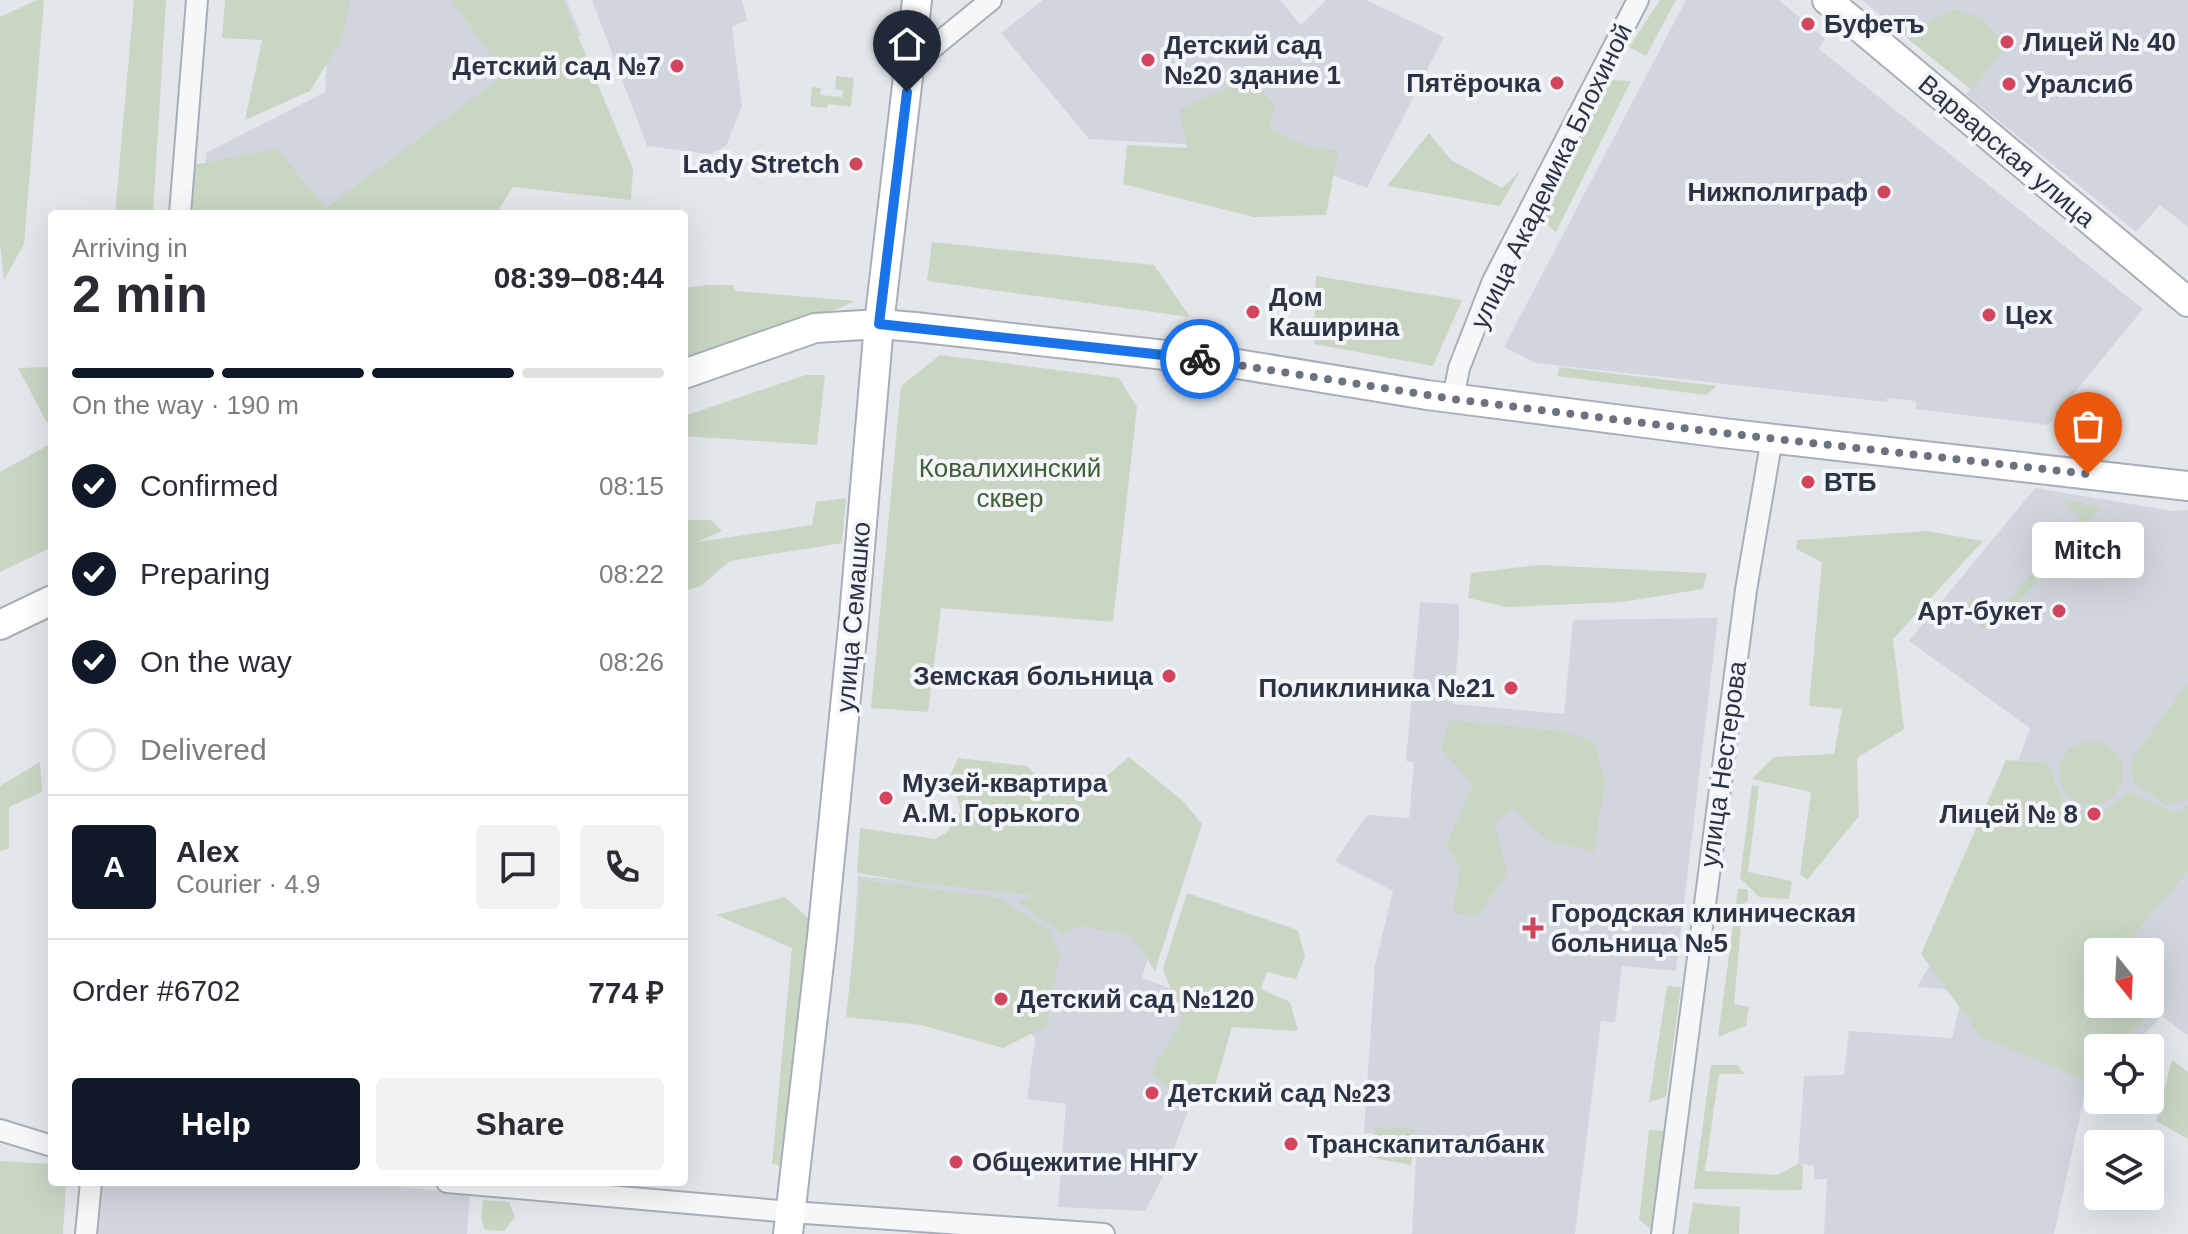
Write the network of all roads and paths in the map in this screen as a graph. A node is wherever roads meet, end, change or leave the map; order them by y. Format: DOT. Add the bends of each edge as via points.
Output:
graph roads {
  1 [pos="197,0"];
  2 [pos="917,0"];
  3 [pos="991,0"];
  4 [pos="1638,0"];
  5 [pos="1827,0"];
  6 [pos="910,66"];
  7 [pos="180,210"];
  8 [pos="2188,302"];
  9 [pos="879,324"];
  10 [pos="688,373"];
  11 [pos="1453,399"];
  12 [pos="1772,438"];
  13 [pos="2188,486"];
  14 [pos="48,602"];
  15 [pos="0,625"];
  16 [pos="0,1130"];
  17 [pos="48,1145"];
  18 [pos="91,1186"];
  19 [pos="480,1186"];
  20 [pos="790,1223"];
  21 [pos="86,1234"];
  22 [pos="1104,1234"];
  23 [pos="1662,1234"];
  1 -- 7 [label="street"];
  2 -- 6 [label="street, улица Семашко"];
  3 -- 6 [label="street"];
  4 -- 11 [label="street, улица Академика Блохиной" via="1493,281 1459,368"];
  5 -- 8 [label="street, Варварская улица"];
  6 -- 9 [label="street, улица Семашко"];
  9 -- 10 [label="street" via="815,328"];
  9 -- 11 [label="street" via="1206,360"];
  9 -- 20 [label="street, улица Семашко"];
  11 -- 12 [label="street"];
  12 -- 13 [label="street"];
  12 -- 23 [label="street, улица Нестерова" via="1746,590"];
  14 -- 15 [label="street"];
  16 -- 17 [label="street"];
  18 -- 21 [label="street"];
  19 -- 20 [label="street"];
  20 -- 22 [label="street"];
}
